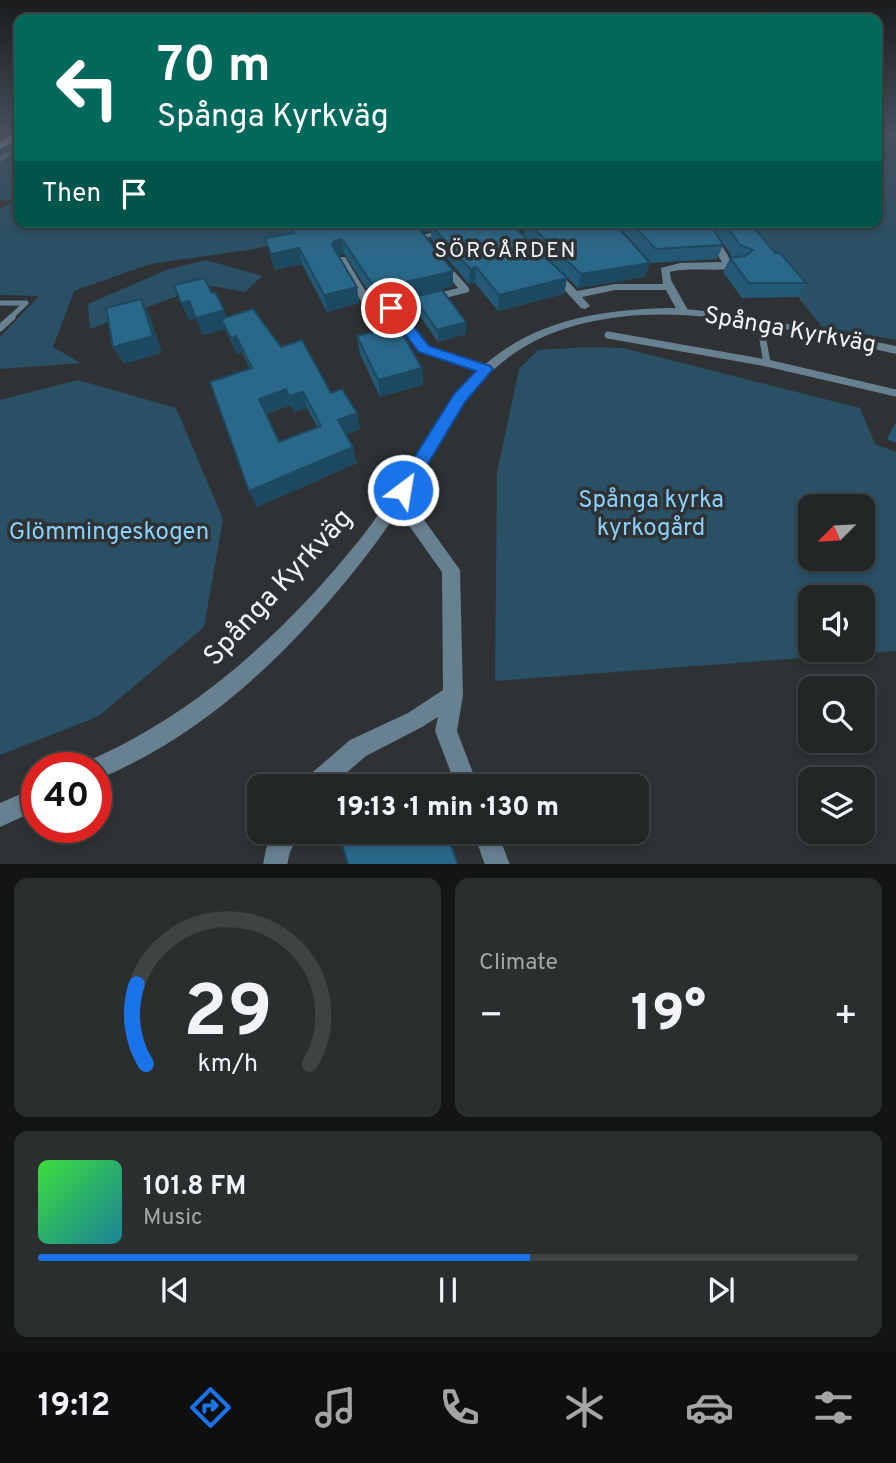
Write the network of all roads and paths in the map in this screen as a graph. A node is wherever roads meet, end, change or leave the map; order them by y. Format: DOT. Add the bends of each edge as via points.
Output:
graph roads {
  1 [pos="458,228"];
  2 [pos="706,228"];
  3 [pos="342,259"];
  4 [pos="541,261"];
  5 [pos="669,287"];
  6 [pos="575,295"];
  7 [pos="0,303"];
  8 [pos="585,306"];
  9 [pos="391,308"];
  10 [pos="683,312"];
  11 [pos="760,323"];
  12 [pos="0,327"];
  13 [pos="608,335"];
  14 [pos="896,350"];
  15 [pos="767,363"];
  16 [pos="485,369"];
  17 [pos="896,393"];
  18 [pos="389,513"];
  19 [pos="453,695"];
  20 [pos="112,761"];
  21 [pos="328,774"];
  22 [pos="462,774"];
  23 [pos="21,805"];
  24 [pos="0,815"];
  25 [pos="281,844"];
  26 [pos="490,844"];
  27 [pos="275,864"];
  28 [pos="498,864"];
  1 -- 9 [label="street" via="420,237 464,290"];
  2 -- 5 [label="street, Spånga Kyrkväg" via="734,266 680,266 661,271"];
  3 -- 9 [label="street" via="370,308"];
  4 -- 6 [label="street"];
  5 -- 6 [label="street" via="615,287"];
  5 -- 10 [label="street, Spånga Kyrkväg"];
  6 -- 8 [label="street"];
  7 -- 12 [label="lane" via="26,303"];
  9 -- 16 [label="street" via="424,349"];
  10 -- 11 [label="street, Spånga Kyrkväg"];
  10 -- 16 [label="street, Spånga Kyrkväg" via="641,312 575,324 540,335"];
  11 -- 14 [label="street, Spånga Kyrkväg"];
  11 -- 15 [label="lane"];
  13 -- 15 [label="lane"];
  15 -- 17 [label="lane"];
  16 -- 18 [label="street, Spånga Kyrkväg" via="459,398"];
  18 -- 19 [label="street" via="416,522 451,570"];
  18 -- 20 [label="street, Spånga Kyrkväg" via="341,575 227,688 144,746"];
  19 -- 21 [label="street" via="358,748"];
  19 -- 22 [label="street" via="446,731"];
  23 -- 24 [label="street"];
  25 -- 27 [label="street"];
  26 -- 28 [label="street"];
}
